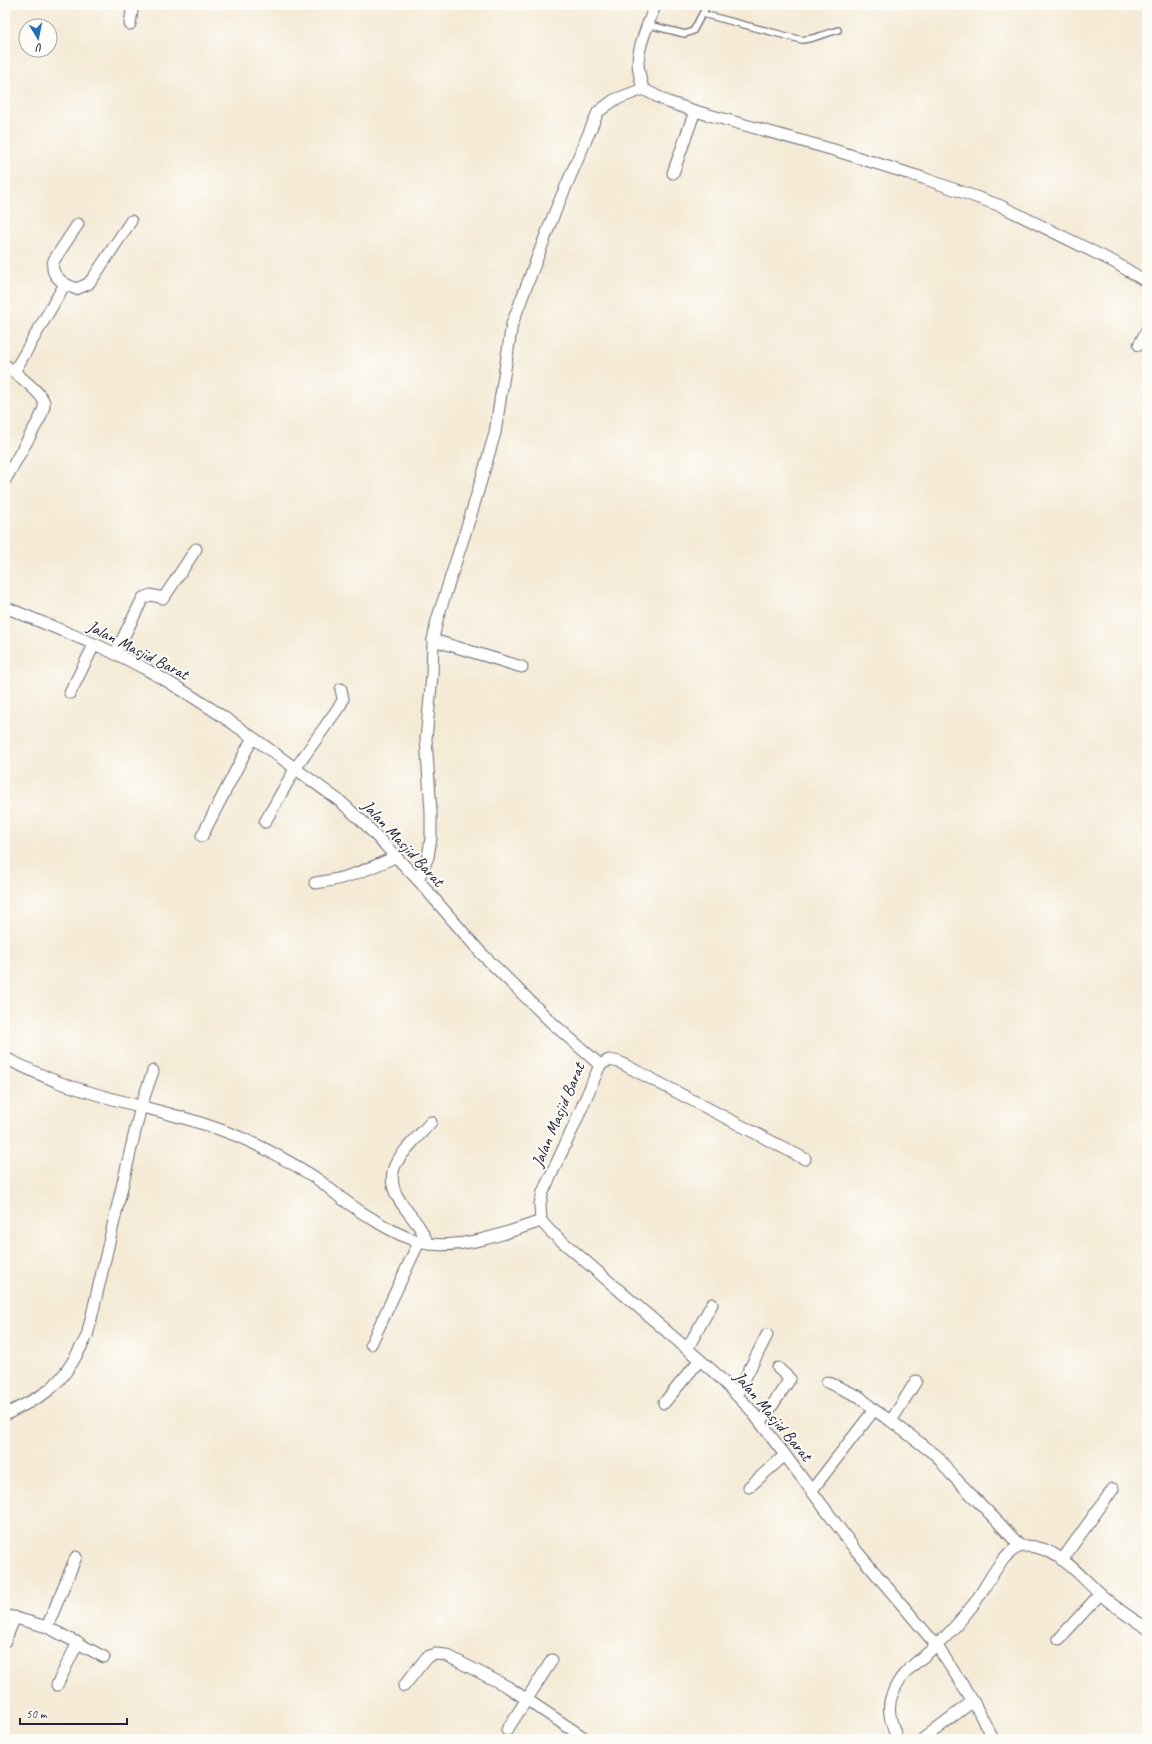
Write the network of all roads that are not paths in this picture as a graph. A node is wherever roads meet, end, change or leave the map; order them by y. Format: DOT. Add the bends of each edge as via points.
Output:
graph roads {
  1 [pos="133,5"];
  2 [pos="655,5"];
  3 [pos="707,5"];
  4 [pos="703,14"];
  5 [pos="130,24"];
  6 [pos="649,25"];
  7 [pos="838,30"];
  8 [pos="642,84"];
  9 [pos="695,111"];
  10 [pos="673,173"];
  11 [pos="131,220"];
  12 [pos="78,224"];
  13 [pos="1147,282"];
  14 [pos="65,284"];
  15 [pos="1147,330"];
  16 [pos="1139,345"];
  17 [pos="9,369"];
  18 [pos="5,480"];
  19 [pos="196,549"];
  20 [pos="5,607"];
  21 [pos="433,640"];
  22 [pos="94,645"];
  23 [pos="115,654"];
  24 [pos="522,668"];
  25 [pos="341,689"];
  26 [pos="70,693"];
  27 [pos="252,738"];
  28 [pos="295,769"];
  29 [pos="265,822"];
  30 [pos="202,836"];
  31 [pos="395,857"];
  32 [pos="418,880"];
  33 [pos="315,883"];
  34 [pos="5,1058"];
  35 [pos="600,1065"];
  36 [pos="153,1071"];
  37 [pos="141,1106"];
  38 [pos="431,1122"];
  39 [pos="805,1159"];
  40 [pos="541,1221"];
  41 [pos="424,1243"];
  42 [pos="712,1304"];
  43 [pos="767,1335"];
  44 [pos="371,1344"];
  45 [pos="687,1349"];
  46 [pos="699,1361"];
  47 [pos="778,1368"];
  48 [pos="916,1381"];
  49 [pos="827,1382"];
  50 [pos="737,1394"];
  51 [pos="664,1403"];
  52 [pos="874,1410"];
  53 [pos="5,1415"];
  54 [pos="891,1421"];
  55 [pos="761,1422"];
  56 [pos="785,1455"];
  57 [pos="749,1487"];
  58 [pos="1113,1489"];
  59 [pos="812,1490"];
  60 [pos="1020,1546"];
  61 [pos="76,1557"];
  62 [pos="1062,1560"];
  63 [pos="1100,1594"];
  64 [pos="10,1616"];
  65 [pos="46,1627"];
  66 [pos="1147,1628"];
  67 [pos="1059,1639"];
  68 [pos="5,1641"];
  69 [pos="78,1642"];
  70 [pos="937,1646"];
  71 [pos="104,1657"];
  72 [pos="552,1660"];
  73 [pos="57,1685"];
  74 [pos="404,1686"];
  75 [pos="527,1700"];
  76 [pos="973,1701"];
  77 [pos="507,1730"];
  78 [pos="928,1737"];
  79 [pos="586,1739"];
  80 [pos="897,1739"];
  81 [pos="993,1739"];
  1 -- 5 [label="street"];
  2 -- 6 [label="street"];
  3 -- 4 [label="lane"];
  4 -- 6 [label="lane" via="693,31 685,34"];
  4 -- 7 [label="lane" via="802,40"];
  6 -- 8 [label="street" via="644,35 638,63"];
  8 -- 9 [label="street" via="668,102"];
  8 -- 21 [label="street" via="598,112 521,299 512,324 495,433"];
  9 -- 10 [label="street"];
  9 -- 13 [label="street" via="908,173 1001,206 1114,262"];
  11 -- 14 [label="street" via="88,284 76,288"];
  12 -- 14 [label="street" via="52,267 57,279"];
  14 -- 17 [label="street"];
  15 -- 16 [label="street"];
  17 -- 18 [label="street" via="40,395 44,410"];
  19 -- 23 [label="street" via="163,598 143,598"];
  20 -- 22 [label="street, Jalan Masjid Barat"];
  21 -- 24 [label="street"];
  21 -- 32 [label="street" via="426,739 431,838 428,857"];
  22 -- 23 [label="street, Jalan Masjid Barat"];
  22 -- 26 [label="street"];
  23 -- 27 [label="street, Jalan Masjid Barat" via="189,695"];
  25 -- 28 [label="street" via="341,704"];
  27 -- 28 [label="street, Jalan Masjid Barat"];
  27 -- 30 [label="street"];
  28 -- 29 [label="street"];
  28 -- 31 [label="street, Jalan Masjid Barat" via="341,802"];
  31 -- 32 [label="street, Jalan Masjid Barat"];
  31 -- 33 [label="street" via="337,881"];
  32 -- 35 [label="street, Jalan Masjid Barat" via="481,953 550,1021"];
  34 -- 37 [label="street" via="57,1082"];
  35 -- 39 [label="street" via="609,1060 619,1062"];
  35 -- 40 [label="street, Jalan Masjid Barat" via="543,1192 540,1204"];
  36 -- 37 [label="street"];
  37 -- 41 [label="street" via="242,1137 318,1179 369,1217"];
  37 -- 53 [label="street" via="87,1336 72,1363 48,1391"];
  38 -- 41 [label="street" via="400,1157 392,1177 397,1197"];
  40 -- 41 [label="street" via="487,1238 458,1243"];
  40 -- 45 [label="street, Jalan Masjid Barat" via="572,1251"];
  41 -- 44 [label="street"];
  42 -- 45 [label="street"];
  43 -- 50 [label="street"];
  45 -- 46 [label="street, Jalan Masjid Barat"];
  46 -- 50 [label="street, Jalan Masjid Barat"];
  46 -- 51 [label="street"];
  47 -- 55 [label="street" via="790,1379"];
  48 -- 54 [label="street"];
  49 -- 52 [label="street" via="860,1397"];
  50 -- 55 [label="street, Jalan Masjid Barat"];
  52 -- 54 [label="street"];
  52 -- 59 [label="street"];
  54 -- 60 [label="street" via="937,1456"];
  55 -- 56 [label="street, Jalan Masjid Barat"];
  56 -- 57 [label="street"];
  56 -- 59 [label="street, Jalan Masjid Barat"];
  58 -- 62 [label="street"];
  59 -- 70 [label="street, Jalan Masjid Barat" via="854,1548"];
  60 -- 62 [label="street" via="1039,1548"];
  60 -- 70 [label="street" via="1010,1551 974,1604"];
  61 -- 65 [label="street"];
  62 -- 63 [label="street" via="1078,1571"];
  63 -- 66 [label="street"];
  63 -- 67 [label="street"];
  64 -- 65 [label="street"];
  64 -- 68 [label="street"];
  65 -- 69 [label="street"];
  69 -- 71 [label="street"];
  69 -- 73 [label="street"];
  70 -- 76 [label="street, Jalan Masjid Barat"];
  70 -- 80 [label="street" via="907,1669 896,1685 889,1705"];
  72 -- 75 [label="street"];
  74 -- 75 [label="street" via="427,1657 436,1654 446,1655 508,1687"];
  75 -- 77 [label="street"];
  75 -- 79 [label="street"];
  76 -- 78 [label="street"];
  76 -- 81 [label="street, Jalan Masjid Barat"];
}
